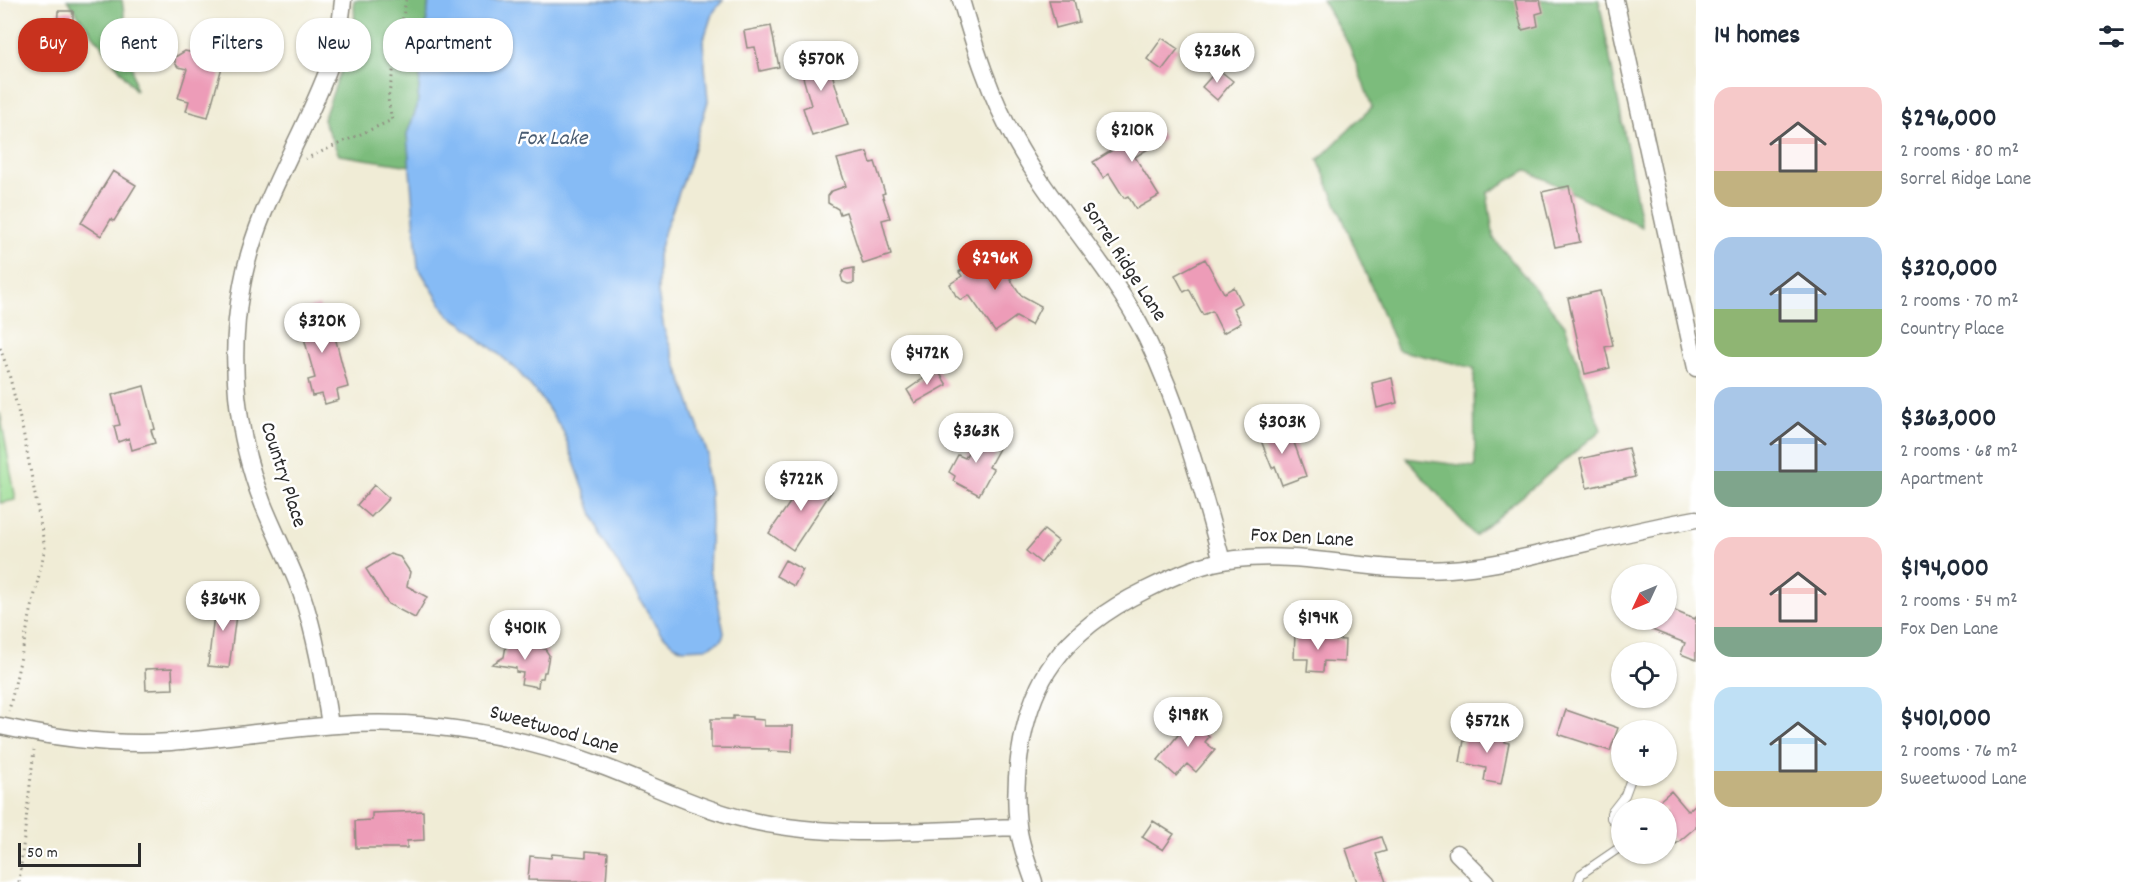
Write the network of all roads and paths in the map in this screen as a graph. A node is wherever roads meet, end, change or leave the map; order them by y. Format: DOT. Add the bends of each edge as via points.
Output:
graph roads {
  1 [pos="343,0"];
  2 [pos="406,0"];
  3 [pos="961,0"];
  4 [pos="1615,0"];
  5 [pos="282,169"];
  6 [pos="0,348"];
  7 [pos="1696,368"];
  8 [pos="1696,519"];
  9 [pos="1222,561"];
  10 [pos="330,725"];
  11 [pos="3,727"];
  12 [pos="37,733"];
  13 [pos="1018,827"];
  14 [pos="1457,853"];
  15 [pos="1611,854"];
  16 [pos="19,882"];
  17 [pos="1035,882"];
  18 [pos="1486,882"];
  19 [pos="1578,882"];
  1 -- 5 [label="street, Country Place" via="332,60"];
  2 -- 5 [label="path" via="388,99 392,120"];
  3 -- 9 [label="street, Sorrel Ridge Lane" via="978,55 1015,140 1146,337 1188,442"];
  4 -- 7 [label="street"];
  5 -- 10 [label="street, Country Place" via="268,198 242,284 236,323 237,401 254,478 309,618"];
  6 -- 11 [label="path" via="23,431 45,548"];
  8 -- 9 [label="street, Fox Den Lane" via="1451,569 1421,570 1266,556"];
  9 -- 13 [label="street, Fox Den Lane" via="1193,568 1126,600 1090,626 1052,664 1037,691 1020,751"];
  10 -- 12 [label="street, Sweetwood Lane" via="169,742 125,743"];
  10 -- 13 [label="street, Sweetwood Lane" via="427,726 510,737 749,820 865,832"];
  11 -- 12 [label="street, Sweetwood Lane"];
  12 -- 16 [label="path"];
  13 -- 17 [label="street, Fox Den Lane"];
  14 -- 18 [label="street"];
  15 -- 19 [label="lane" via="1581,874"];
}
